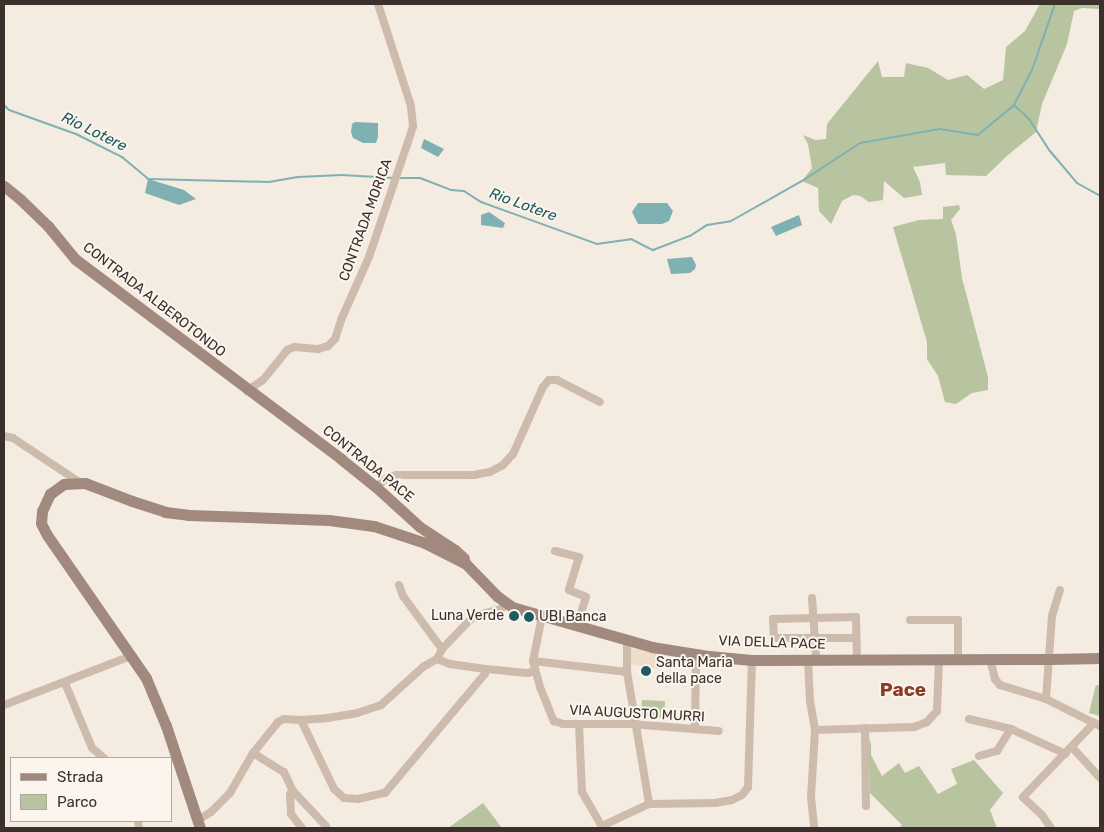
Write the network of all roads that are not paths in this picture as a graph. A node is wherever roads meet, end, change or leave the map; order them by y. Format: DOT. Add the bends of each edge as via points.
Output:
graph roads {
  1 [pos="378,4"];
  2 [pos="4,186"];
  3 [pos="248,391"];
  4 [pos="600,402"];
  5 [pos="4,436"];
  6 [pos="80,482"];
  7 [pos="376,487"];
  8 [pos="555,551"];
  9 [pos="466,564"];
  10 [pos="399,585"];
  11 [pos="1060,590"];
  12 [pos="812,598"];
  13 [pos="507,604"];
  14 [pos="542,616"];
  15 [pos="814,618"];
  16 [pos="910,620"];
  17 [pos="577,627"];
  18 [pos="815,638"];
  19 [pos="856,638"];
  20 [pos="627,642"];
  21 [pos="442,649"];
  22 [pos="696,654"];
  23 [pos="131,656"];
  24 [pos="812,657"];
  25 [pos="1100,658"];
  26 [pos="437,659"];
  27 [pos="990,659"];
  28 [pos="752,660"];
  29 [pos="857,660"];
  30 [pos="939,660"];
  31 [pos="958,660"];
  32 [pos="533,661"];
  33 [pos="486,669"];
  34 [pos="535,671"];
  35 [pos="626,672"];
  36 [pos="65,683"];
  37 [pos="1046,699"];
  38 [pos="4,705"];
  39 [pos="969,719"];
  40 [pos="301,720"];
  41 [pos="579,724"];
  42 [pos="635,725"];
  43 [pos="1097,725"];
  44 [pos="695,728"];
  45 [pos="865,728"];
  46 [pos="1011,728"];
  47 [pos="815,730"];
  48 [pos="719,731"];
  49 [pos="1072,747"];
  50 [pos="253,753"];
  51 [pos="1066,754"];
  52 [pos="979,756"];
  53 [pos="103,757"];
  54 [pos="1100,778"];
  55 [pos="293,791"];
  56 [pos="649,804"];
  57 [pos="866,806"];
  58 [pos="199,824"];
  59 [pos="326,826"];
  60 [pos="302,828"];
  61 [pos="814,828"];
  62 [pos="1051,828"];
  1 -- 3 [label="street, CONTRADA MORICA" via="411,106 413,126 407,146 369,257 335,339 318,349 294,347 287,350 263,380"];
  2 -- 3 [label="main road, CONTRADA ALBEROTONDO" via="48,226 75,260"];
  3 -- 7 [label="main road, CONTRADA PACE"];
  4 -- 7 [label="street" via="557,380 549,380 513,454 503,466 474,475 396,475"];
  5 -- 6 [label="street" via="13,438"];
  6 -- 9 [label="main road" via="165,512 329,520 374,526 425,543"];
  6 -- 23 [label="main road" via="64,484 50,494 42,511 41,523 46,535"];
  7 -- 9 [label="main road, CONTRADA PACE" via="420,527 455,550"];
  8 -- 17 [label="street" via="579,557 569,590 586,597"];
  9 -- 13 [label="main road, VIA DELLA PACE"];
  10 -- 21 [label="street" via="403,596"];
  11 -- 37 [label="street" via="1052,616"];
  12 -- 15 [label="street"];
  13 -- 14 [label="main road, VIA DELLA PACE"];
  13 -- 21 [label="street" via="501,609 474,616"];
  14 -- 17 [label="main road, VIA DELLA PACE"];
  14 -- 32 [label="street"];
  15 -- 18 [label="street"];
  15 -- 18 [label="street" via="773,619 774,638"];
  15 -- 19 [label="street" via="856,616"];
  16 -- 31 [label="street" via="958,620"];
  17 -- 20 [label="main road, VIA DELLA PACE"];
  18 -- 19 [label="street"];
  18 -- 24 [label="street"];
  19 -- 29 [label="street"];
  20 -- 22 [label="main road, VIA DELLA PACE"];
  20 -- 35 [label="street"];
  21 -- 26 [label="street"];
  22 -- 28 [label="main road, VIA DELLA PACE"];
  22 -- 44 [label="street"];
  23 -- 36 [label="street"];
  23 -- 58 [label="main road" via="154,695"];
  24 -- 28 [label="main road, VIA DELLA PACE"];
  24 -- 29 [label="main road, VIA DELLA PACE"];
  24 -- 47 [label="street" via="810,700"];
  25 -- 27 [label="main road, VIA DELLA PACE"];
  26 -- 33 [label="street"];
  26 -- 40 [label="street" via="373,709"];
  27 -- 31 [label="main road, VIA DELLA PACE"];
  27 -- 37 [label="street" via="995,679 1000,685"];
  28 -- 56 [label="street" via="751,732 745,792 723,802"];
  29 -- 30 [label="main road, VIA DELLA PACE"];
  30 -- 31 [label="main road, VIA DELLA PACE"];
  30 -- 45 [label="street" via="938,712 932,718 914,728"];
  32 -- 34 [label="street"];
  32 -- 35 [label="street"];
  33 -- 34 [label="street"];
  33 -- 40 [label="street" via="385,793 358,799 344,798 334,789"];
  34 -- 41 [label="street, VIA AUGUSTO MURRI" via="554,721"];
  35 -- 42 [label="street"];
  36 -- 38 [label="street"];
  36 -- 53 [label="street" via="92,748"];
  37 -- 43 [label="street"];
  39 -- 46 [label="street"];
  40 -- 50 [label="street" via="278,722"];
  41 -- 42 [label="street, VIA AUGUSTO MURRI"];
  41 -- 56 [label="street" via="582,792 600,824 606,826"];
  42 -- 44 [label="street, VIA AUGUSTO MURRI"];
  42 -- 56 [label="street"];
  43 -- 49 [label="street"];
  44 -- 48 [label="street, VIA AUGUSTO MURRI"];
  45 -- 47 [label="street"];
  45 -- 57 [label="street"];
  46 -- 51 [label="street"];
  46 -- 52 [label="street" via="997,751"];
  47 -- 61 [label="street" via="811,798"];
  49 -- 51 [label="street"];
  49 -- 54 [label="street"];
  50 -- 55 [label="street" via="284,772"];
  50 -- 58 [label="street" via="230,793"];
  51 -- 62 [label="street" via="1024,797"];
  55 -- 59 [label="street"];
  55 -- 60 [label="street" via="290,794 291,814"];
}
